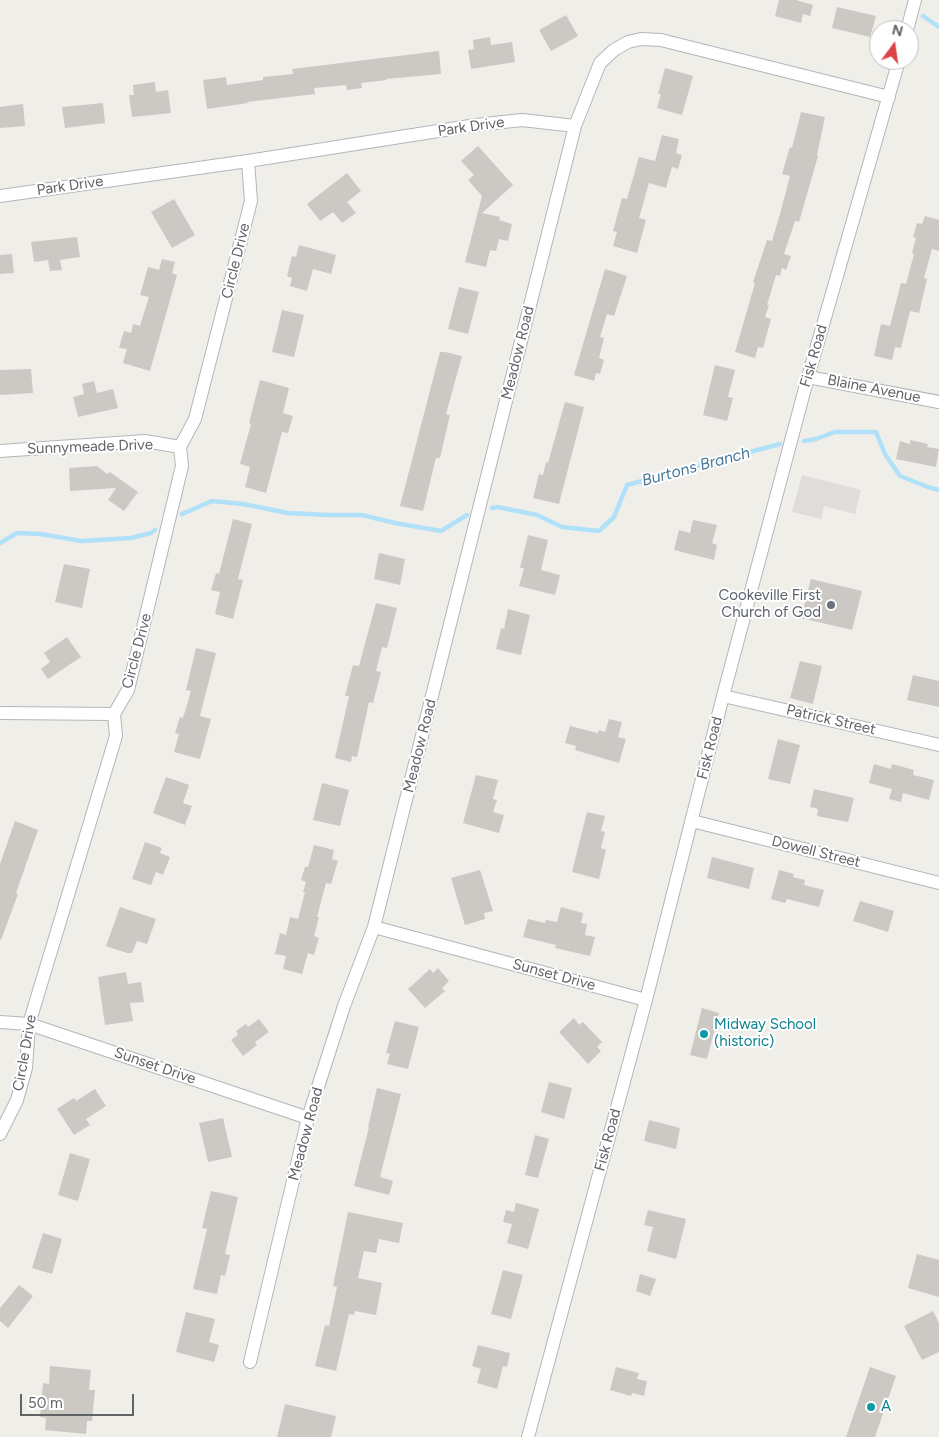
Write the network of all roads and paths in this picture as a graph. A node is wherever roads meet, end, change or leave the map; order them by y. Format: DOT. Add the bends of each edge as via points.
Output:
graph roads {
  1 [pos="915,0"];
  2 [pos="910,20"];
  3 [pos="896,70"];
  4 [pos="889,97"];
  5 [pos="575,126"];
  6 [pos="248,161"];
  7 [pos="0,196"];
  8 [pos="808,377"];
  9 [pos="939,402"];
  10 [pos="180,447"];
  11 [pos="0,451"];
  12 [pos="723,696"];
  13 [pos="0,714"];
  14 [pos="114,714"];
  15 [pos="939,745"];
  16 [pos="692,821"];
  17 [pos="939,883"];
  18 [pos="374,927"];
  19 [pos="646,1000"];
  20 [pos="0,1022"];
  21 [pos="29,1024"];
  22 [pos="308,1118"];
  23 [pos="0,1134"];
  24 [pos="250,1362"];
  25 [pos="528,1437"];
  1 -- 2 [label="street"];
  3 -- 4 [label="street, Fisk Road"];
  4 -- 5 [label="street" via="661,40 641,39 614,50 600,63"];
  4 -- 8 [label="street, Fisk Road"];
  5 -- 6 [label="street, Park Drive" via="522,120"];
  5 -- 18 [label="street, Meadow Road"];
  6 -- 7 [label="street, Park Drive"];
  6 -- 10 [label="street, Circle Drive" via="251,201 195,419"];
  8 -- 9 [label="street, Blaine Avenue"];
  8 -- 12 [label="street, Fisk Road"];
  10 -- 11 [label="street, Sunnymeade Drive" via="145,441"];
  10 -- 14 [label="street, Circle Drive" via="182,466 128,690"];
  12 -- 15 [label="street, Patrick Street"];
  12 -- 16 [label="street, Fisk Road"];
  13 -- 14 [label="street"];
  14 -- 21 [label="street, Circle Drive" via="116,736"];
  16 -- 17 [label="street, Dowell Street"];
  16 -- 19 [label="street, Fisk Road"];
  18 -- 19 [label="street, Sunset Drive"];
  18 -- 22 [label="street, Meadow Road" via="344,1006"];
  19 -- 25 [label="street, Fisk Road"];
  20 -- 21 [label="street, Sunset Drive"];
  21 -- 22 [label="street, Sunset Drive"];
  21 -- 23 [label="street, Circle Drive" via="26,1068 17,1100"];
  22 -- 24 [label="street, Meadow Road"];
}
